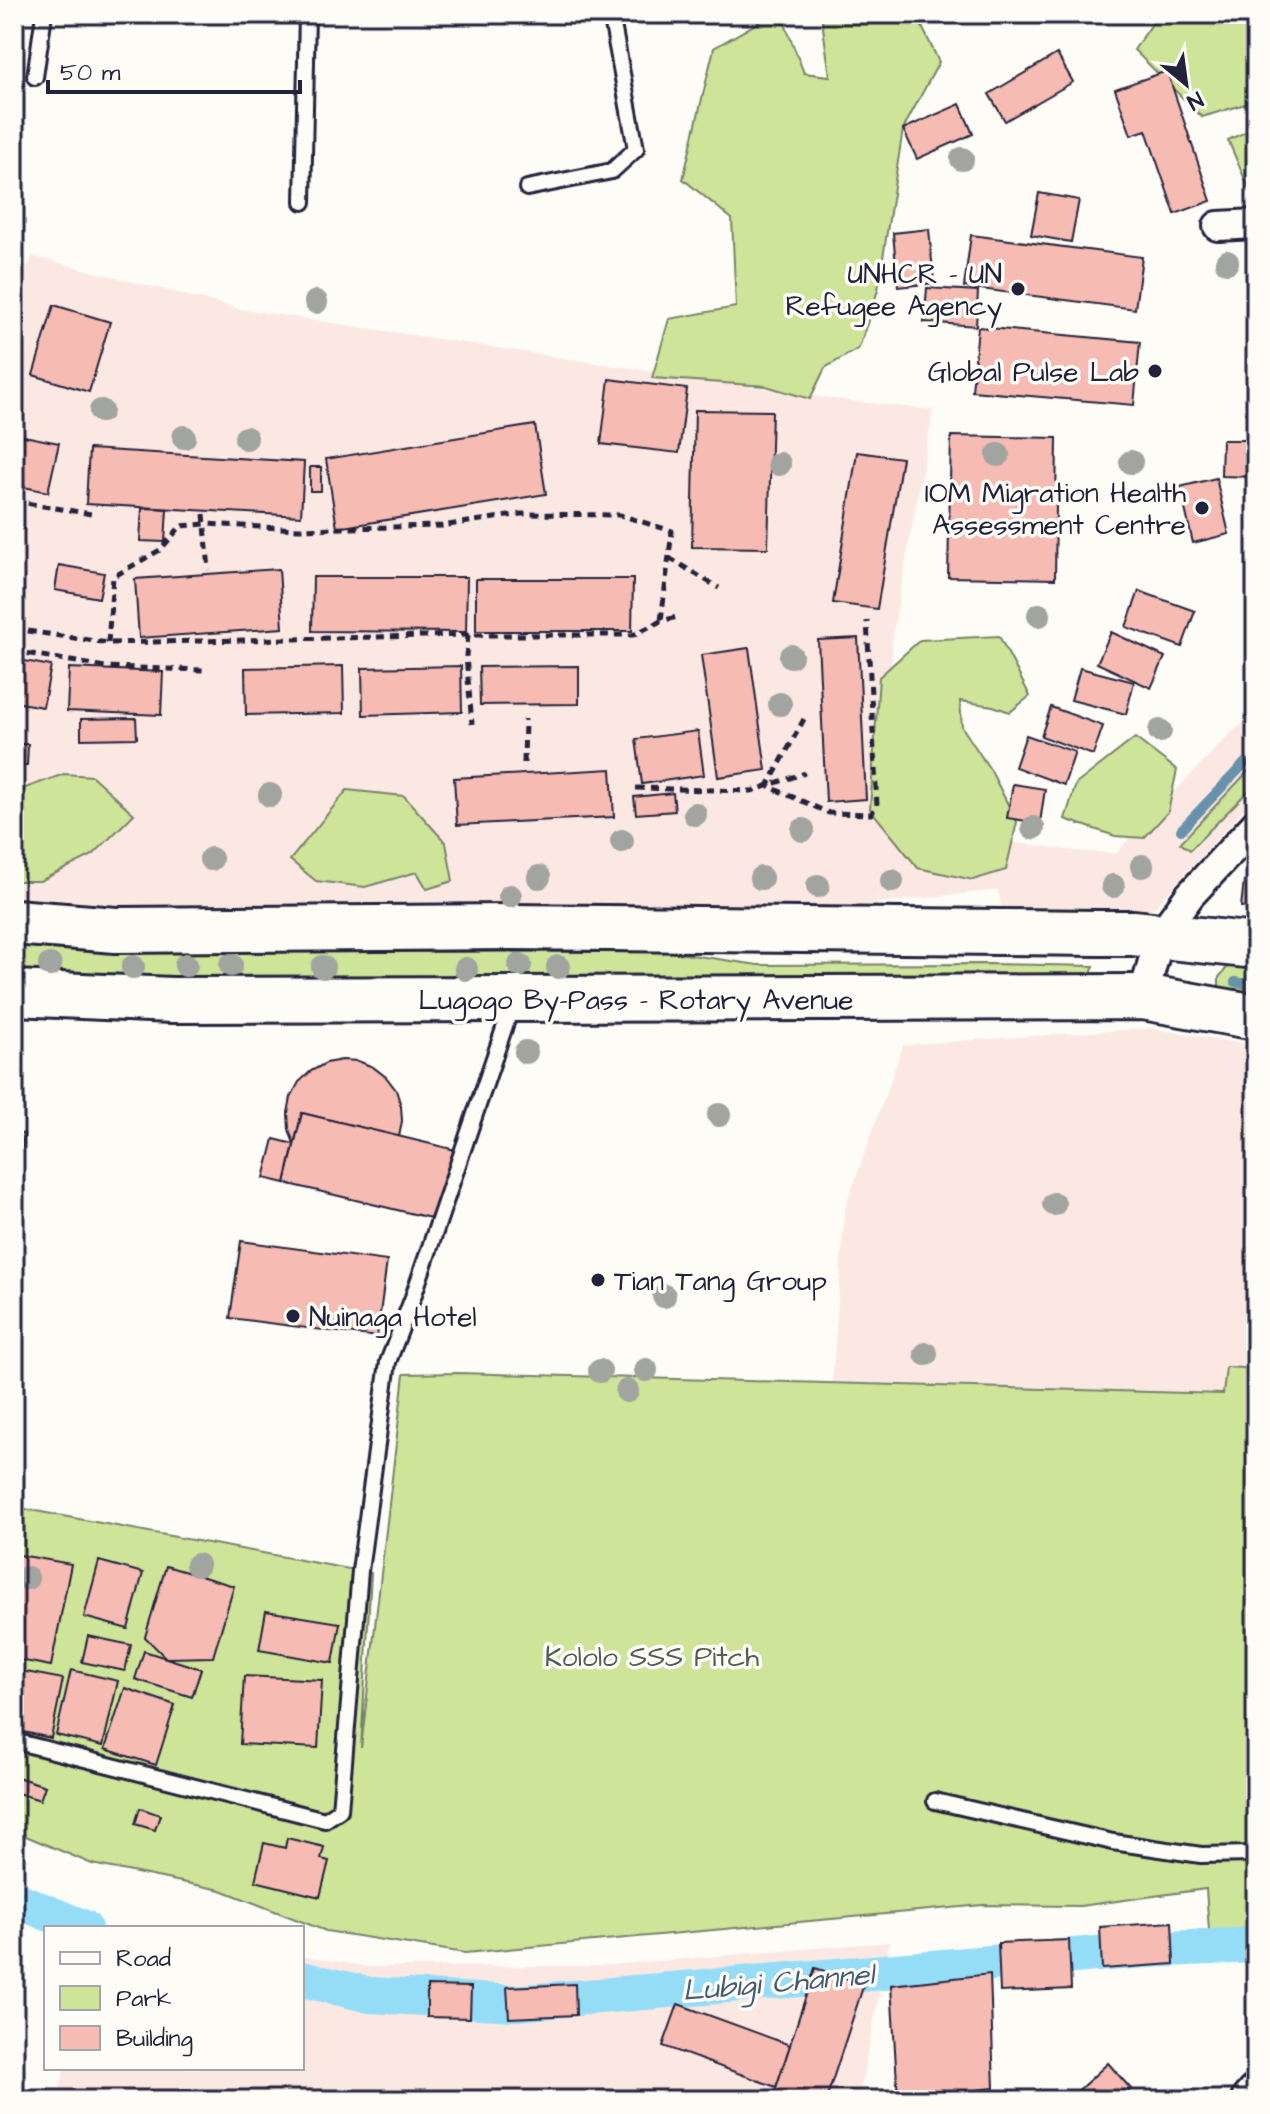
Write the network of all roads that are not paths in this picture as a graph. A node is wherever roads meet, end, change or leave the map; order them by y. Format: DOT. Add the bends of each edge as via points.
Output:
graph roads {
  1 [pos="44,14"];
  2 [pos="307,14"];
  3 [pos="611,14"];
  4 [pos="35,77"];
  5 [pos="527,188"];
  6 [pos="303,202"];
  7 [pos="1256,224"];
  8 [pos="1218,226"];
  9 [pos="1256,824"];
  10 [pos="14,922"];
  11 [pos="1160,936"];
  12 [pos="1256,946"];
  13 [pos="14,993"];
  14 [pos="1143,997"];
  15 [pos="513,1001"];
  16 [pos="1256,1017"];
  17 [pos="14,1741"];
  18 [pos="935,1801"];
  19 [pos="1256,1854"];
  20 [pos="1256,2093"];
  21 [pos="1250,2100"];
  1 -- 4 [label="lane"];
  2 -- 6 [label="lane"];
  3 -- 5 [label="lane" via="636,149 612,171"];
  7 -- 8 [label="street"];
  9 -- 11 [label="street"];
  10 -- 11 [label="main road" via="116,930 526,927"];
  11 -- 12 [label="main road"];
  11 -- 14 [label="street"];
  13 -- 15 [label="main road, Lugogo By-Pass - Rotary Avenue" via="172,1000"];
  14 -- 15 [label="main road, Lugogo By-Pass - Rotary Avenue"];
  14 -- 16 [label="main road, Lugogo By-Pass - Rotary Avenue"];
  15 -- 17 [label="lane" via="388,1362 360,1571 340,1810 325,1820"];
  18 -- 19 [label="lane" via="1113,1842 1201,1855"];
  20 -- 21 [label="street"];
}
